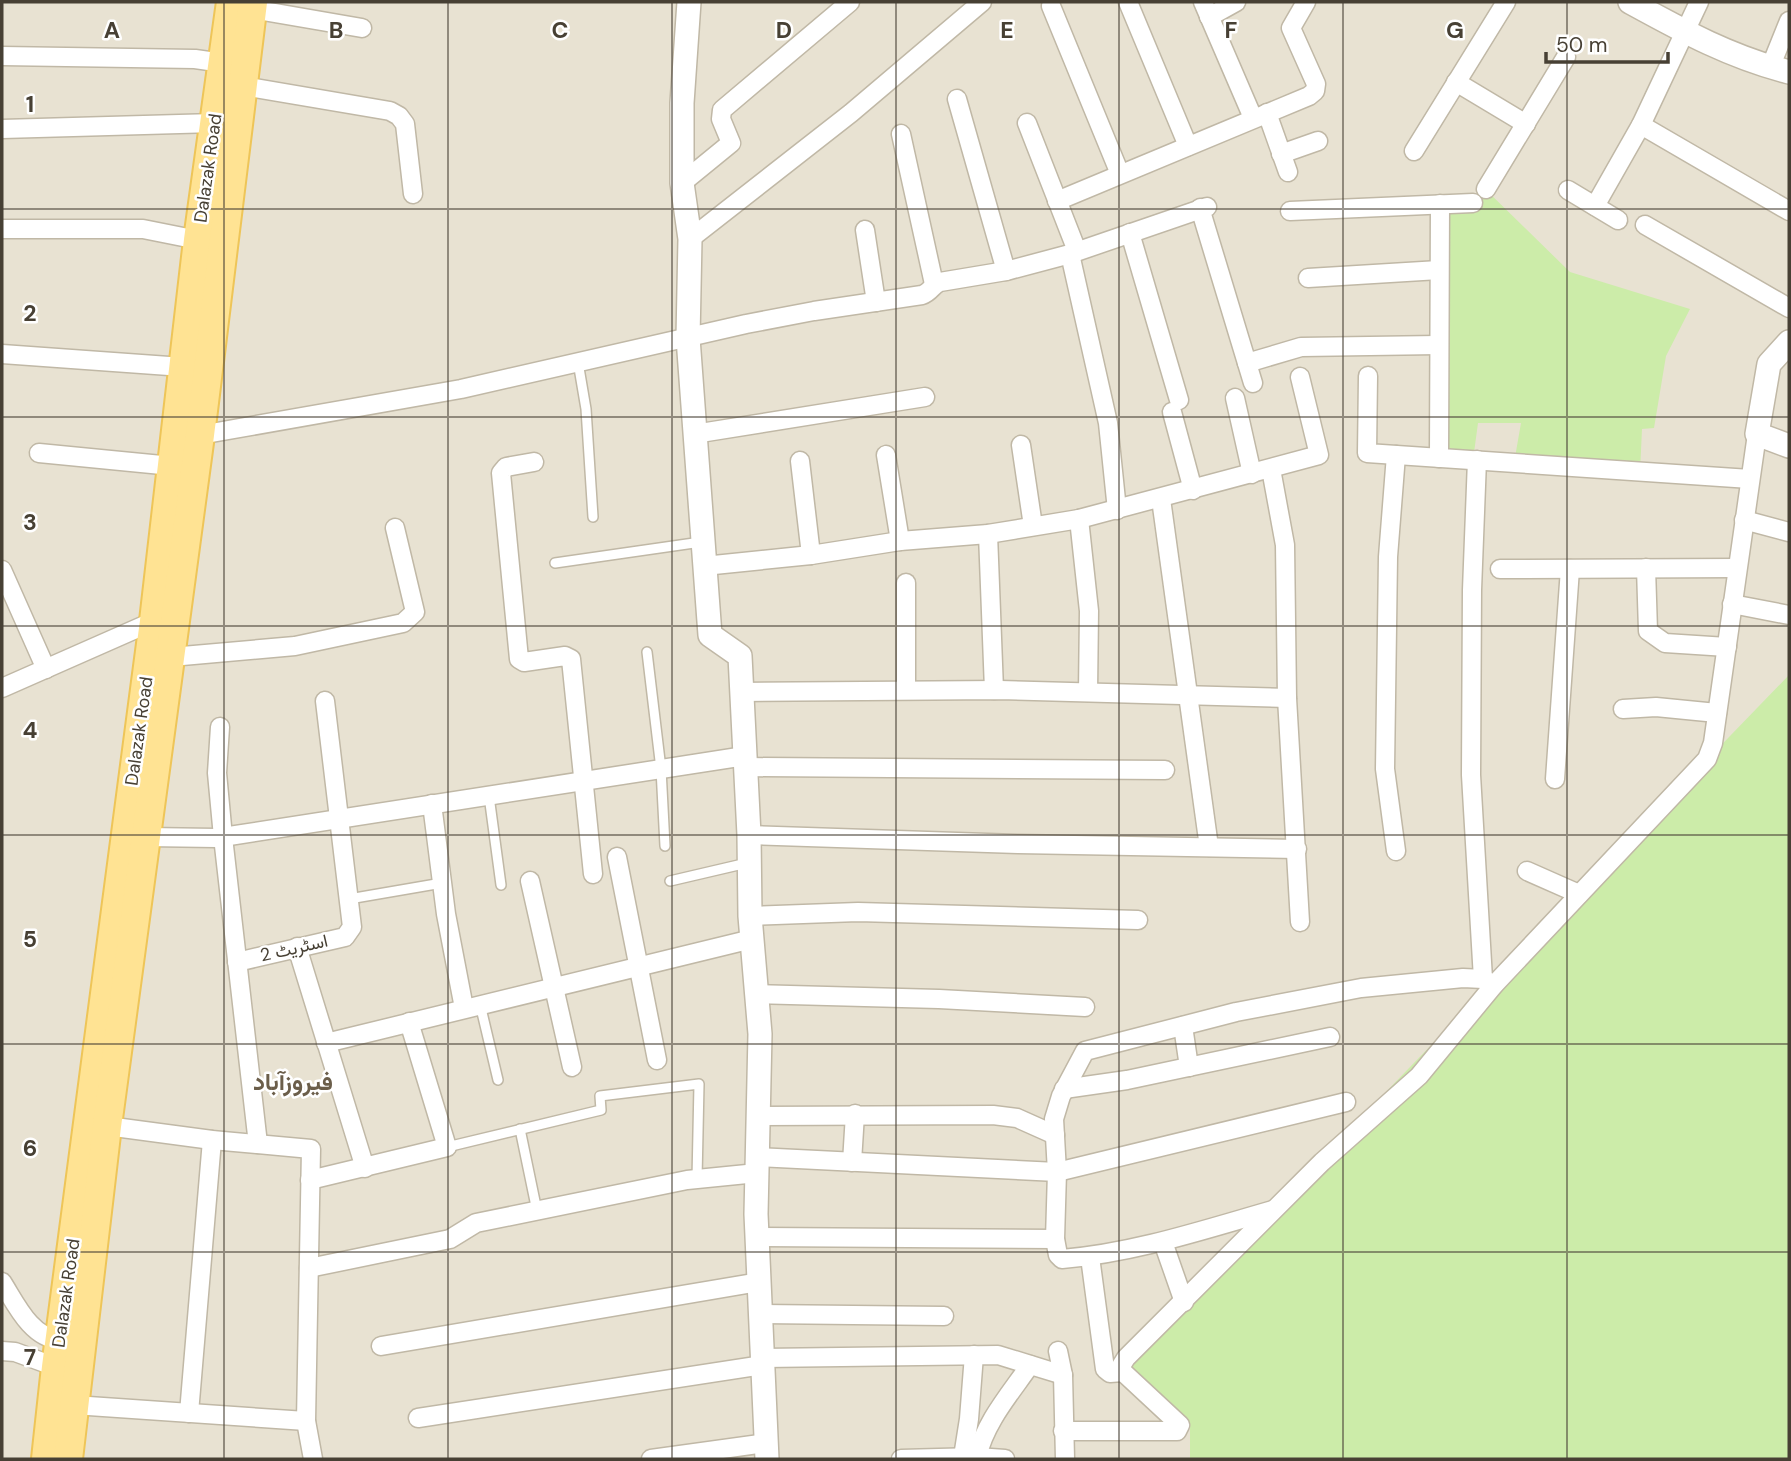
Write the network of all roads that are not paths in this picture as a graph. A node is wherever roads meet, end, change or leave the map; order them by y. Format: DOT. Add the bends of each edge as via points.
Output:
graph roads {
  1 [pos="689,2"];
  2 [pos="850,2"];
  3 [pos="982,2"];
  4 [pos="1128,2"];
  5 [pos="1236,2"];
  6 [pos="1306,2"];
  7 [pos="1506,2"];
  8 [pos="1630,2"];
  9 [pos="1699,2"];
  10 [pos="245,4"];
  11 [pos="1051,6"];
  12 [pos="1206,9"];
  13 [pos="1789,21"];
  14 [pos="362,27"];
  15 [pos="1684,32"];
  16 [pos="2,56"];
  17 [pos="1566,57"];
  18 [pos="223,63"];
  19 [pos="1782,71"];
  20 [pos="1456,82"];
  21 [pos="243,86"];
  22 [pos="957,99"];
  23 [pos="1260,116"];
  24 [pos="215,123"];
  25 [pos="1027,123"];
  26 [pos="1526,124"];
  27 [pos="1641,125"];
  28 [pos="2,129"];
  29 [pos="901,134"];
  30 [pos="1318,141"];
  31 [pos="1188,146"];
  32 [pos="1414,151"];
  33 [pos="1281,154"];
  34 [pos="1287,172"];
  35 [pos="1120,174"];
  36 [pos="682,183"];
  37 [pos="1486,189"];
  38 [pos="1568,190"];
  39 [pos="413,194"];
  40 [pos="1057,201"];
  41 [pos="1473,202"];
  42 [pos="1440,204"];
  43 [pos="1595,206"];
  44 [pos="1789,211"];
  45 [pos="1290,212"];
  46 [pos="1618,220"];
  47 [pos="1645,225"];
  48 [pos="2,229"];
  49 [pos="865,230"];
  50 [pos="1130,233"];
  51 [pos="690,239"];
  52 [pos="198,240"];
  53 [pos="1073,253"];
  54 [pos="1439,270"];
  55 [pos="1006,271"];
  56 [pos="1308,278"];
  57 [pos="934,284"];
  58 [pos="876,302"];
  59 [pos="1789,308"];
  60 [pos="688,338"];
  61 [pos="1438,345"];
  62 [pos="1786,351"];
  63 [pos="2,354"];
  64 [pos="578,362"];
  65 [pos="1247,363"];
  66 [pos="183,368"];
  67 [pos="1368,376"];
  68 [pos="1300,377"];
  69 [pos="1253,383"];
  70 [pos="925,397"];
  71 [pos="1235,398"];
  72 [pos="694,434"];
  73 [pos="1757,434"];
  74 [pos="200,435"];
  75 [pos="1021,445"];
  76 [pos="1789,446"];
  77 [pos="39,453"];
  78 [pos="886,455"];
  79 [pos="1396,455"];
  80 [pos="1439,458"];
  81 [pos="1478,460"];
  82 [pos="534,461"];
  83 [pos="800,461"];
  84 [pos="172,466"];
  85 [pos="1270,469"];
  86 [pos="1252,474"];
  87 [pos="1750,479"];
  88 [pos="1193,490"];
  89 [pos="1161,499"];
  90 [pos="1117,510"];
  91 [pos="593,517"];
  92 [pos="1079,519"];
  93 [pos="1744,520"];
  94 [pos="1033,526"];
  95 [pos="395,528"];
  96 [pos="1789,532"];
  97 [pos="988,534"];
  98 [pos="900,541"];
  99 [pos="703,542"];
  100 [pos="811,555"];
  101 [pos="555,563"];
  102 [pos="704,566"];
  103 [pos="1646,568"];
  104 [pos="1737,568"];
  105 [pos="1500,569"];
  106 [pos="1570,569"];
  107 [pos="2,570"];
  108 [pos="906,583"];
  109 [pos="1732,604"];
  110 [pos="1789,615"];
  111 [pos="154,621"];
  112 [pos="1727,647"];
  113 [pos="647,652"];
  114 [pos="171,657"];
  115 [pos="47,669"];
  116 [pos="2,688"];
  117 [pos="906,690"];
  118 [pos="994,690"];
  119 [pos="741,692"];
  120 [pos="1088,692"];
  121 [pos="1189,695"];
  122 [pos="1287,698"];
  123 [pos="325,701"];
  124 [pos="1623,709"];
  125 [pos="1717,713"];
  126 [pos="220,727"];
  127 [pos="746,761"];
  128 [pos="661,769"];
  129 [pos="1165,770"];
  130 [pos="1555,779"];
  131 [pos="582,781"];
  132 [pos="489,796"];
  133 [pos="432,804"];
  134 [pos="338,819"];
  135 [pos="749,835"];
  136 [pos="223,837"];
  137 [pos="136,838"];
  138 [pos="665,846"];
  139 [pos="1209,847"];
  140 [pos="1297,849"];
  141 [pos="1396,851"];
  142 [pos="617,857"];
  143 [pos="749,863"];
  144 [pos="1527,871"];
  145 [pos="593,874"];
  146 [pos="530,881"];
  147 [pos="670,881"];
  148 [pos="442,883"];
  149 [pos="501,885"];
  150 [pos="1579,894"];
  151 [pos="349,899"];
  152 [pos="750,916"];
  153 [pos="1138,920"];
  154 [pos="1300,922"];
  155 [pos="752,939"];
  156 [pos="297,947"];
  157 [pos="237,962"];
  158 [pos="638,966"];
  159 [pos="1488,982"];
  160 [pos="553,986"];
  161 [pos="757,994"];
  162 [pos="472,1006"];
  163 [pos="1085,1007"];
  164 [pos="409,1022"];
  165 [pos="1183,1026"];
  166 [pos="1330,1037"];
  167 [pos="326,1042"];
  168 [pos="657,1060"];
  169 [pos="572,1067"];
  170 [pos="1189,1067"];
  171 [pos="498,1080"];
  172 [pos="1064,1089"];
  173 [pos="1346,1102"];
  174 [pos="855,1114"];
  175 [pos="758,1116"];
  176 [pos="107,1126"];
  177 [pos="520,1129"];
  178 [pos="1055,1135"];
  179 [pos="212,1140"];
  180 [pos="258,1144"];
  181 [pos="447,1147"];
  182 [pos="852,1162"];
  183 [pos="757,1165"];
  184 [pos="365,1168"];
  185 [pos="1057,1172"];
  186 [pos="697,1178"];
  187 [pos="310,1180"];
  188 [pos="1276,1209"];
  189 [pos="537,1211"];
  190 [pos="757,1237"];
  191 [pos="1055,1239"];
  192 [pos="1163,1242"];
  193 [pos="1090,1257"];
  194 [pos="309,1268"];
  195 [pos="2,1282"];
  196 [pos="759,1282"];
  197 [pos="1184,1302"];
  198 [pos="760,1314"];
  199 [pos="944,1316"];
  200 [pos="381,1346"];
  201 [pos="1058,1350"];
  202 [pos="2,1351"];
  203 [pos="58,1354"];
  204 [pos="974,1355"];
  205 [pos="763,1362"];
  206 [pos="1030,1365"];
  207 [pos="1123,1372"];
  208 [pos="1063,1376"];
  209 [pos="74,1405"];
  210 [pos="189,1413"];
  211 [pos="418,1418"];
  212 [pos="306,1421"];
  213 [pos="1063,1431"];
  214 [pos="767,1451"];
  215 [pos="970,1457"];
  216 [pos="46,1459"];
  217 [pos="68,1459"];
  218 [pos="313,1459"];
  219 [pos="651,1459"];
  220 [pos="901,1459"];
  221 [pos="1005,1459"];
  222 [pos="1065,1459"];
  1 -- 36 [label="street"];
  2 -- 36 [label="street" via="722,110 731,143"];
  3 -- 51 [label="street" via="851,113"];
  4 -- 31 [label="street"];
  5 -- 12 [label="street"];
  6 -- 23 [label="street" via="1291,28 1315,91"];
  7 -- 20 [label="street"];
  8 -- 15 [label="street"];
  9 -- 15 [label="street"];
  10 -- 14 [label="street"];
  10 -- 18 [label="main road, Dalazak Road"];
  10 -- 21 [label="main road, Dalazak Road"];
  11 -- 35 [label="street"];
  12 -- 23 [label="street"];
  13 -- 19 [label="street"];
  15 -- 19 [label="street" via="1729,54"];
  15 -- 27 [label="street"];
  16 -- 18 [label="street"];
  17 -- 26 [label="street"];
  18 -- 24 [label="main road, Dalazak Road"];
  20 -- 26 [label="street"];
  20 -- 32 [label="street"];
  21 -- 39 [label="street" via="399,116 405,124"];
  21 -- 74 [label="main road, Dalazak Road"];
  22 -- 55 [label="street"];
  23 -- 31 [label="street"];
  23 -- 33 [label="street"];
  24 -- 28 [label="street"];
  24 -- 52 [label="main road, Dalazak Road"];
  25 -- 40 [label="street"];
  26 -- 37 [label="street"];
  27 -- 43 [label="street"];
  27 -- 44 [label="street"];
  29 -- 57 [label="street"];
  30 -- 33 [label="street"];
  31 -- 35 [label="street"];
  33 -- 34 [label="street"];
  35 -- 40 [label="street"];
  36 -- 51 [label="street"];
  38 -- 43 [label="street"];
  40 -- 53 [label="street"];
  41 -- 42 [label="street"];
  42 -- 45 [label="street"];
  42 -- 54 [label="street"];
  43 -- 46 [label="street"];
  47 -- 59 [label="street"];
  48 -- 52 [label="street" via="143,229"];
  49 -- 58 [label="street"];
  50 -- 53 [label="street"];
  50 -- 65 [label="street" via="1203,207"];
  50 -- 88 [label="street"];
  51 -- 60 [label="street"];
  52 -- 66 [label="main road, Dalazak Road"];
  53 -- 55 [label="street"];
  53 -- 90 [label="street" via="1108,423"];
  54 -- 56 [label="street"];
  54 -- 61 [label="street"];
  55 -- 57 [label="street"];
  57 -- 58 [label="street" via="922,295"];
  58 -- 60 [label="street"];
  60 -- 64 [label="street"];
  60 -- 72 [label="street"];
  61 -- 65 [label="street" via="1301,346"];
  61 -- 80 [label="street"];
  62 -- 73 [label="street" via="1769,364"];
  63 -- 66 [label="street"];
  64 -- 74 [label="street" via="461,389"];
  64 -- 91 [label="lane"];
  65 -- 69 [label="street"];
  66 -- 84 [label="main road, Dalazak Road"];
  67 -- 79 [label="street" via="1367,453"];
  68 -- 85 [label="street" via="1319,455"];
  70 -- 72 [label="street"];
  71 -- 86 [label="street"];
  72 -- 99 [label="street"];
  73 -- 76 [label="street"];
  73 -- 87 [label="street"];
  74 -- 114 [label="main road, Dalazak Road"];
  75 -- 94 [label="street"];
  77 -- 84 [label="street"];
  78 -- 98 [label="street"];
  79 -- 80 [label="street"];
  79 -- 141 [label="street" via="1388,556 1385,769"];
  80 -- 81 [label="street"];
  81 -- 87 [label="street"];
  81 -- 159 [label="street" via="1471,775"];
  82 -- 131 [label="street" via="506,467 501,473 519,659 571,659"];
  83 -- 100 [label="street"];
  84 -- 111 [label="main road, Dalazak Road"];
  85 -- 86 [label="street"];
  85 -- 122 [label="street" via="1285,545"];
  86 -- 88 [label="street"];
  87 -- 93 [label="street"];
  88 -- 89 [label="street"];
  89 -- 90 [label="street"];
  89 -- 121 [label="street"];
  90 -- 92 [label="street"];
  92 -- 94 [label="street"];
  92 -- 120 [label="street" via="1089,611"];
  93 -- 96 [label="street"];
  93 -- 104 [label="street"];
  94 -- 97 [label="street"];
  95 -- 114 [label="street" via="415,612 403,623 295,646"];
  97 -- 98 [label="street"];
  97 -- 118 [label="street"];
  98 -- 100 [label="street"];
  99 -- 101 [label="lane"];
  99 -- 102 [label="street"];
  100 -- 102 [label="street"];
  102 -- 119 [label="street" via="710,635 740,656"];
  103 -- 104 [label="street"];
  103 -- 106 [label="street"];
  103 -- 112 [label="street" via="1648,631 1665,642"];
  104 -- 109 [label="street"];
  105 -- 106 [label="street"];
  106 -- 130 [label="street"];
  107 -- 115 [label="street"];
  108 -- 117 [label="street"];
  109 -- 110 [label="street"];
  109 -- 112 [label="street"];
  111 -- 115 [label="street"];
  111 -- 137 [label="main road, Dalazak Road"];
  112 -- 125 [label="street"];
  113 -- 128 [label="lane"];
  114 -- 137 [label="main road, Dalazak Road"];
  115 -- 116 [label="street"];
  117 -- 118 [label="street"];
  117 -- 119 [label="street"];
  118 -- 120 [label="street"];
  119 -- 127 [label="street"];
  120 -- 121 [label="street"];
  121 -- 122 [label="street"];
  121 -- 139 [label="street"];
  122 -- 140 [label="street"];
  123 -- 134 [label="street"];
  124 -- 125 [label="street"];
  125 -- 150 [label="street" via="1707,759"];
  126 -- 136 [label="street" via="217,773"];
  127 -- 128 [label="street"];
  127 -- 129 [label="street"];
  127 -- 135 [label="street"];
  128 -- 131 [label="street"];
  128 -- 138 [label="lane"];
  131 -- 132 [label="street"];
  131 -- 145 [label="street"];
  132 -- 133 [label="street"];
  132 -- 149 [label="lane"];
  133 -- 134 [label="street"];
  133 -- 148 [label="street"];
  134 -- 136 [label="street"];
  134 -- 151 [label="street"];
  135 -- 139 [label="street"];
  135 -- 143 [label="street"];
  136 -- 137 [label="street"];
  136 -- 157 [label="street"];
  137 -- 176 [label="main road, Dalazak Road"];
  137 -- 203 [label="main road, Dalazak Road"];
  139 -- 140 [label="street"];
  140 -- 154 [label="street"];
  142 -- 158 [label="street"];
  143 -- 147 [label="lane"];
  143 -- 152 [label="street"];
  144 -- 150 [label="street"];
  146 -- 160 [label="street"];
  148 -- 151 [label="lane"];
  148 -- 162 [label="street"];
  150 -- 159 [label="street"];
  151 -- 156 [label="street, اسٹریٹ 2" via="350,933"];
  152 -- 153 [label="street" via="858,912"];
  152 -- 155 [label="street"];
  155 -- 158 [label="street"];
  155 -- 161 [label="street"];
  156 -- 157 [label="street, اسٹریٹ 2"];
  156 -- 167 [label="street"];
  157 -- 180 [label="street"];
  158 -- 160 [label="street"];
  158 -- 168 [label="street"];
  159 -- 165 [label="street" via="1463,978 1361,988"];
  159 -- 188 [label="street" via="1419,1076"];
  160 -- 162 [label="street"];
  160 -- 169 [label="street"];
  161 -- 163 [label="street"];
  161 -- 175 [label="street"];
  162 -- 164 [label="street"];
  162 -- 171 [label="lane"];
  164 -- 167 [label="street"];
  164 -- 181 [label="street"];
  165 -- 170 [label="street"];
  165 -- 172 [label="street" via="1085,1051"];
  166 -- 170 [label="street"];
  167 -- 184 [label="street"];
  170 -- 172 [label="street"];
  172 -- 178 [label="street" via="1054,1119"];
  173 -- 185 [label="street"];
  174 -- 175 [label="street"];
  174 -- 178 [label="street" via="993,1115 1017,1118"];
  174 -- 182 [label="street"];
  175 -- 183 [label="street"];
  176 -- 179 [label="street"];
  176 -- 209 [label="main road, Dalazak Road"];
  177 -- 181 [label="lane"];
  177 -- 186 [label="lane" via="601,1110 600,1096 699,1084"];
  177 -- 189 [label="lane"];
  178 -- 185 [label="street"];
  179 -- 180 [label="street"];
  179 -- 210 [label="street"];
  180 -- 187 [label="street" via="311,1149"];
  181 -- 184 [label="street"];
  182 -- 183 [label="street"];
  182 -- 185 [label="street"];
  183 -- 186 [label="street"];
  183 -- 190 [label="street"];
  184 -- 187 [label="street"];
  185 -- 191 [label="street"];
  186 -- 189 [label="street"];
  187 -- 194 [label="street"];
  188 -- 192 [label="street"];
  188 -- 197 [label="street"];
  189 -- 194 [label="street" via="476,1223 450,1239"];
  190 -- 191 [label="street"];
  190 -- 196 [label="street"];
  191 -- 193 [label="street" via="1062,1259"];
  192 -- 193 [label="street"];
  192 -- 197 [label="street"];
  193 -- 207 [label="street" via="1105,1369"];
  194 -- 212 [label="street"];
  195 -- 203 [label="street"];
  196 -- 198 [label="street"];
  196 -- 200 [label="street"];
  197 -- 207 [label="street" via="1126,1358"];
  198 -- 199 [label="street"];
  198 -- 205 [label="street"];
  201 -- 208 [label="street"];
  202 -- 203 [label="street"];
  203 -- 216 [label="main road, Dalazak Road"];
  204 -- 205 [label="street"];
  204 -- 206 [label="street" via="998,1355"];
  204 -- 215 [label="street"];
  205 -- 211 [label="street"];
  205 -- 214 [label="street"];
  206 -- 208 [label="street"];
  206 -- 215 [label="street"];
  207 -- 213 [label="street" via="1180,1425 1177,1431"];
  208 -- 213 [label="street"];
  209 -- 210 [label="street"];
  209 -- 217 [label="main road, Dalazak Road"];
  210 -- 212 [label="street"];
  212 -- 218 [label="street"];
  213 -- 222 [label="street"];
  214 -- 219 [label="street"];
  215 -- 220 [label="street"];
  215 -- 221 [label="street"];
}
